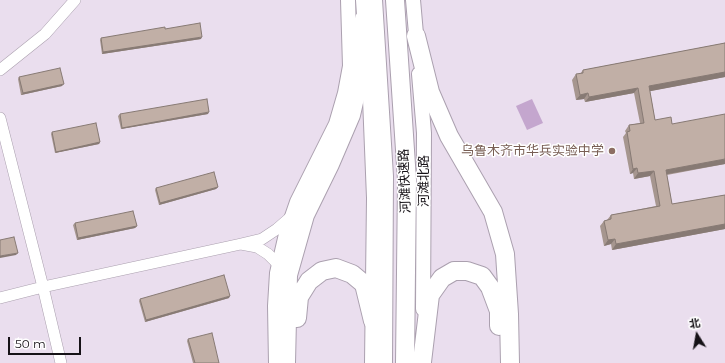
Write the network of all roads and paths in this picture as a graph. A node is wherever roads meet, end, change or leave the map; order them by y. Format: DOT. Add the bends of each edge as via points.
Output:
graph roads {
  1 [pos="75,0"];
  2 [pos="348,0"];
  3 [pos="363,0"];
  4 [pos="373,0"];
  5 [pos="395,0"];
  6 [pos="414,0"];
  7 [pos="364,19"];
  8 [pos="416,36"];
  9 [pos="0,70"];
  10 [pos="0,118"];
  11 [pos="293,215"];
  12 [pos="242,244"];
  13 [pos="279,265"];
  14 [pos="43,286"];
  15 [pos="0,298"];
  16 [pos="373,321"];
  17 [pos="288,360"];
  18 [pos="504,362"];
  19 [pos="61,363"];
  20 [pos="372,363"];
  21 [pos="382,363"];
  22 [pos="416,363"];
  1 -- 9 [label="street" via="45,34"];
  2 -- 11 [label="street" via="350,66 345,93 336,124"];
  3 -- 7 [label="street"];
  4 -- 21 [label="highway, 河滩快速路" via="384,176"];
  5 -- 22 [label="highway, 河滩快速路"];
  6 -- 8 [label="street, 河滩北路"];
  7 -- 16 [label="street" via="374,198"];
  7 -- 17 [label="highway" via="360,76 351,115 305,215 288,275"];
  8 -- 18 [label="highway" via="430,92 449,136 493,212 505,254 509,314"];
  8 -- 22 [label="street, 河滩北路" via="424,133"];
  10 -- 14 [label="street"];
  11 -- 12 [label="street" via="262,239"];
  11 -- 13 [label="street"];
  12 -- 13 [label="street" via="257,247"];
  12 -- 14 [label="street"];
  13 -- 17 [label="street" via="275,306"];
  14 -- 15 [label="street"];
  14 -- 19 [label="street"];
  16 -- 17 [label="highway" via="364,284 352,274 336,268 322,271 309,281 299,297"];
  16 -- 20 [label="street"];
  18 -- 22 [label="highway" via="499,311 490,287 482,276 467,271 454,271 442,278 430,295"];
}
